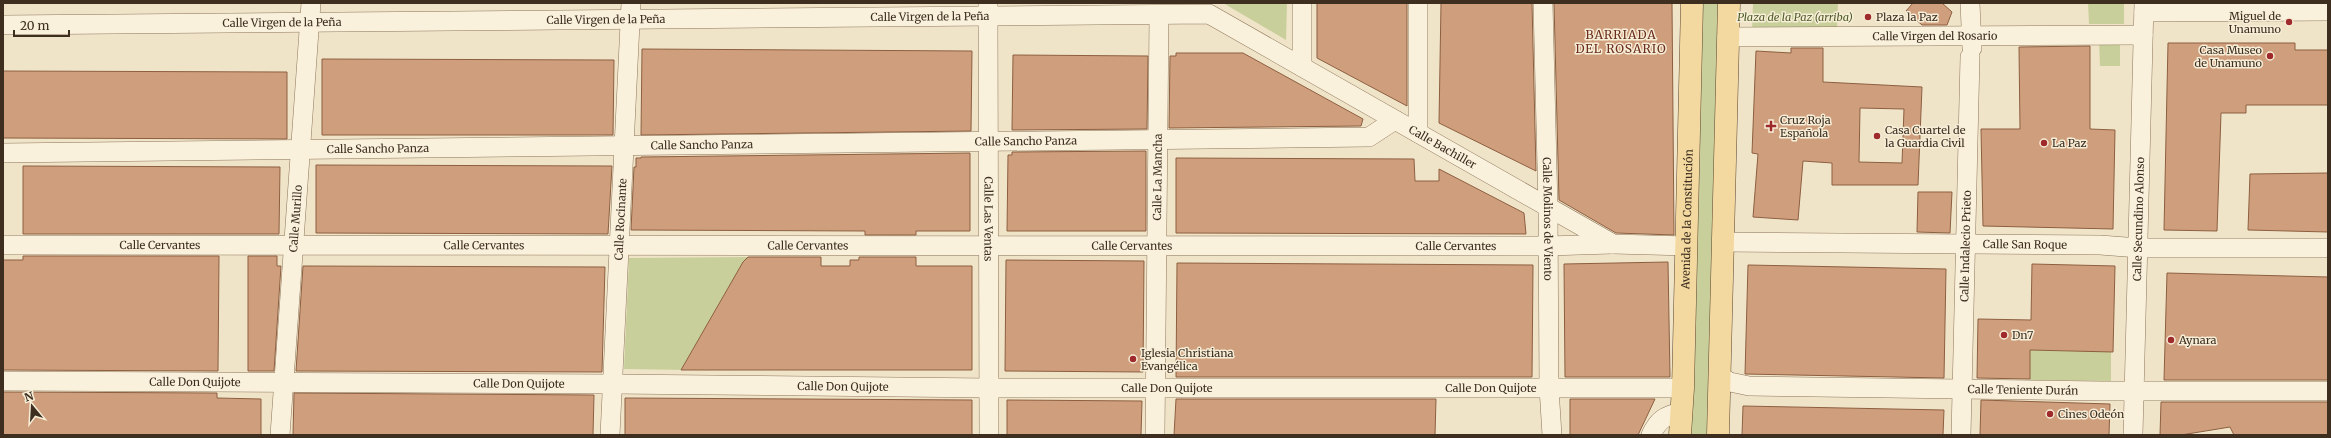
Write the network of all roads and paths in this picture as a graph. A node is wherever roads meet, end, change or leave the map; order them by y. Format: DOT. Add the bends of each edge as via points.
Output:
graph roads {
  1 [pos="311,3"];
  2 [pos="1302,3"];
  3 [pos="1418,3"];
  4 [pos="1543,3"];
  5 [pos="1692,3"];
  6 [pos="1729,3"];
  7 [pos="1970,3"];
  8 [pos="2144,8"];
  9 [pos="988,10"];
  10 [pos="630,11"];
  11 [pos="2328,11"];
  12 [pos="1209,14"];
  13 [pos="1158,16"];
  14 [pos="310,22"];
  15 [pos="3,25"];
  16 [pos="2143,34"];
  17 [pos="1727,36"];
  18 [pos="1971,47"];
  19 [pos="1302,67"];
  20 [pos="1395,120"];
  21 [pos="1418,133"];
  22 [pos="1158,139"];
  23 [pos="988,141"];
  24 [pos="624,145"];
  25 [pos="300,149"];
  26 [pos="3,153"];
  27 [pos="1548,208"];
  28 [pos="1723,242"];
  29 [pos="1613,244"];
  30 [pos="3,245"];
  31 [pos="293,245"];
  32 [pos="619,245"];
  33 [pos="989,245"];
  34 [pos="1157,245"];
  35 [pos="1967,245"];
  36 [pos="1509,246"];
  37 [pos="1548,246"];
  38 [pos="1687,246"];
  39 [pos="2139,248"];
  40 [pos="2328,248"];
  41 [pos="1719,376"];
  42 [pos="3,381"];
  43 [pos="283,382"];
  44 [pos="612,384"];
  45 [pos="989,388"];
  46 [pos="1156,388"];
  47 [pos="1549,388"];
  48 [pos="1683,388"];
  49 [pos="1963,390"];
  50 [pos="2134,391"];
  51 [pos="2328,391"];
  52 [pos="1682,412"];
  53 [pos="280,435"];
  54 [pos="610,435"];
  55 [pos="989,435"];
  56 [pos="1155,435"];
  57 [pos="1552,435"];
  58 [pos="1651,435"];
  59 [pos="1680,435"];
  60 [pos="1718,435"];
  61 [pos="1962,435"];
  62 [pos="2133,435"];
  1 -- 14 [label="street, Calle Murillo"];
  2 -- 19 [label="street"];
  3 -- 21 [label="street"];
  4 -- 27 [label="street, Calle Molinos de Viento"];
  5 -- 38 [label="main road, Avenida de la Constitución"];
  6 -- 17 [label="main road"];
  7 -- 18 [label="street, Calle Indalecio Prieto"];
  8 -- 11 [label="street"];
  8 -- 16 [label="street, Calle Secundino Alonso"];
  9 -- 10 [label="street, Calle Virgen de la Peña"];
  9 -- 13 [label="street, Calle Virgen de la Peña"];
  9 -- 23 [label="street, Calle Las Ventas"];
  10 -- 14 [label="street, Calle Virgen de la Peña"];
  10 -- 24 [label="street, Calle Rocinante"];
  12 -- 13 [label="street, Calle Virgen de la Peña"];
  12 -- 19 [label="street, Calle Bachiller"];
  13 -- 22 [label="street, Calle La Mancha"];
  14 -- 15 [label="street, Calle Virgen de la Peña"];
  14 -- 25 [label="street, Calle Murillo"];
  16 -- 18 [label="street, Calle Virgen del Rosario"];
  16 -- 39 [label="street, Calle Secundino Alonso"];
  17 -- 18 [label="street, Calle Virgen del Rosario"];
  17 -- 28 [label="main road"];
  18 -- 35 [label="street, Calle Indalecio Prieto"];
  19 -- 20 [label="street, Calle Bachiller"];
  20 -- 21 [label="street, Calle Bachiller"];
  20 -- 22 [label="street, Calle Sancho Panza" via="1369,137"];
  21 -- 27 [label="street, Calle Bachiller"];
  22 -- 23 [label="street, Calle Sancho Panza"];
  22 -- 34 [label="street, Calle La Mancha"];
  23 -- 24 [label="street, Calle Sancho Panza"];
  23 -- 33 [label="street, Calle Las Ventas"];
  24 -- 25 [label="street, Calle Sancho Panza"];
  24 -- 32 [label="street, Calle Rocinante"];
  25 -- 26 [label="street, Calle Sancho Panza"];
  25 -- 31 [label="street, Calle Murillo"];
  27 -- 29 [label="street, Calle Bachiller"];
  27 -- 36 [label="street" via="1538,226"];
  27 -- 37 [label="street, Calle Molinos de Viento"];
  28 -- 35 [label="street, Calle San Roque"];
  28 -- 41 [label="main road"];
  29 -- 37 [label="street, Calle Cervantes"];
  29 -- 38 [label="street, Calle Bachiller"];
  30 -- 31 [label="street, Calle Cervantes"];
  31 -- 32 [label="street, Calle Cervantes"];
  31 -- 43 [label="street, Calle Murillo"];
  32 -- 33 [label="street, Calle Cervantes"];
  32 -- 44 [label="street, Calle Rocinante"];
  33 -- 34 [label="street, Calle Cervantes"];
  33 -- 45 [label="street, Calle Las Ventas"];
  34 -- 36 [label="street, Calle Cervantes"];
  34 -- 46 [label="street, Calle La Mancha"];
  35 -- 39 [label="street, Calle San Roque" via="2100,245"];
  35 -- 49 [label="street, Calle Indalecio Prieto"];
  36 -- 37 [label="street, Calle Cervantes"];
  37 -- 47 [label="street, Calle Molinos de Viento"];
  38 -- 48 [label="main road, Avenida de la Constitución"];
  39 -- 40 [label="street, Calle San Roque"];
  39 -- 50 [label="street, Calle Secundino Alonso"];
  41 -- 49 [label="street, Calle Teniente Durán" via="1730,382 1750,386"];
  41 -- 60 [label="main road"];
  42 -- 43 [label="street, Calle Don Quijote"];
  43 -- 44 [label="street, Calle Don Quijote"];
  43 -- 53 [label="street, Calle Murillo"];
  44 -- 45 [label="street, Calle Don Quijote"];
  44 -- 54 [label="street, Calle Rocinante"];
  45 -- 46 [label="street, Calle Don Quijote"];
  45 -- 55 [label="street, Calle Las Ventas"];
  46 -- 47 [label="street, Calle Don Quijote"];
  46 -- 56 [label="street, Calle La Mancha"];
  47 -- 48 [label="street, Calle Don Quijote"];
  47 -- 57 [label="street, Calle Molinos de Viento"];
  48 -- 52 [label="main road, Avenida de la Constitución"];
  49 -- 50 [label="street, Calle Teniente Durán"];
  49 -- 61 [label="street, Calle Indalecio Prieto"];
  50 -- 51 [label="street, Calle Teniente Durán"];
  50 -- 62 [label="street, Calle Secundino Alonso"];
  52 -- 58 [label="street" via="1661,419"];
  52 -- 59 [label="main road, Avenida de la Constitución"];
}
